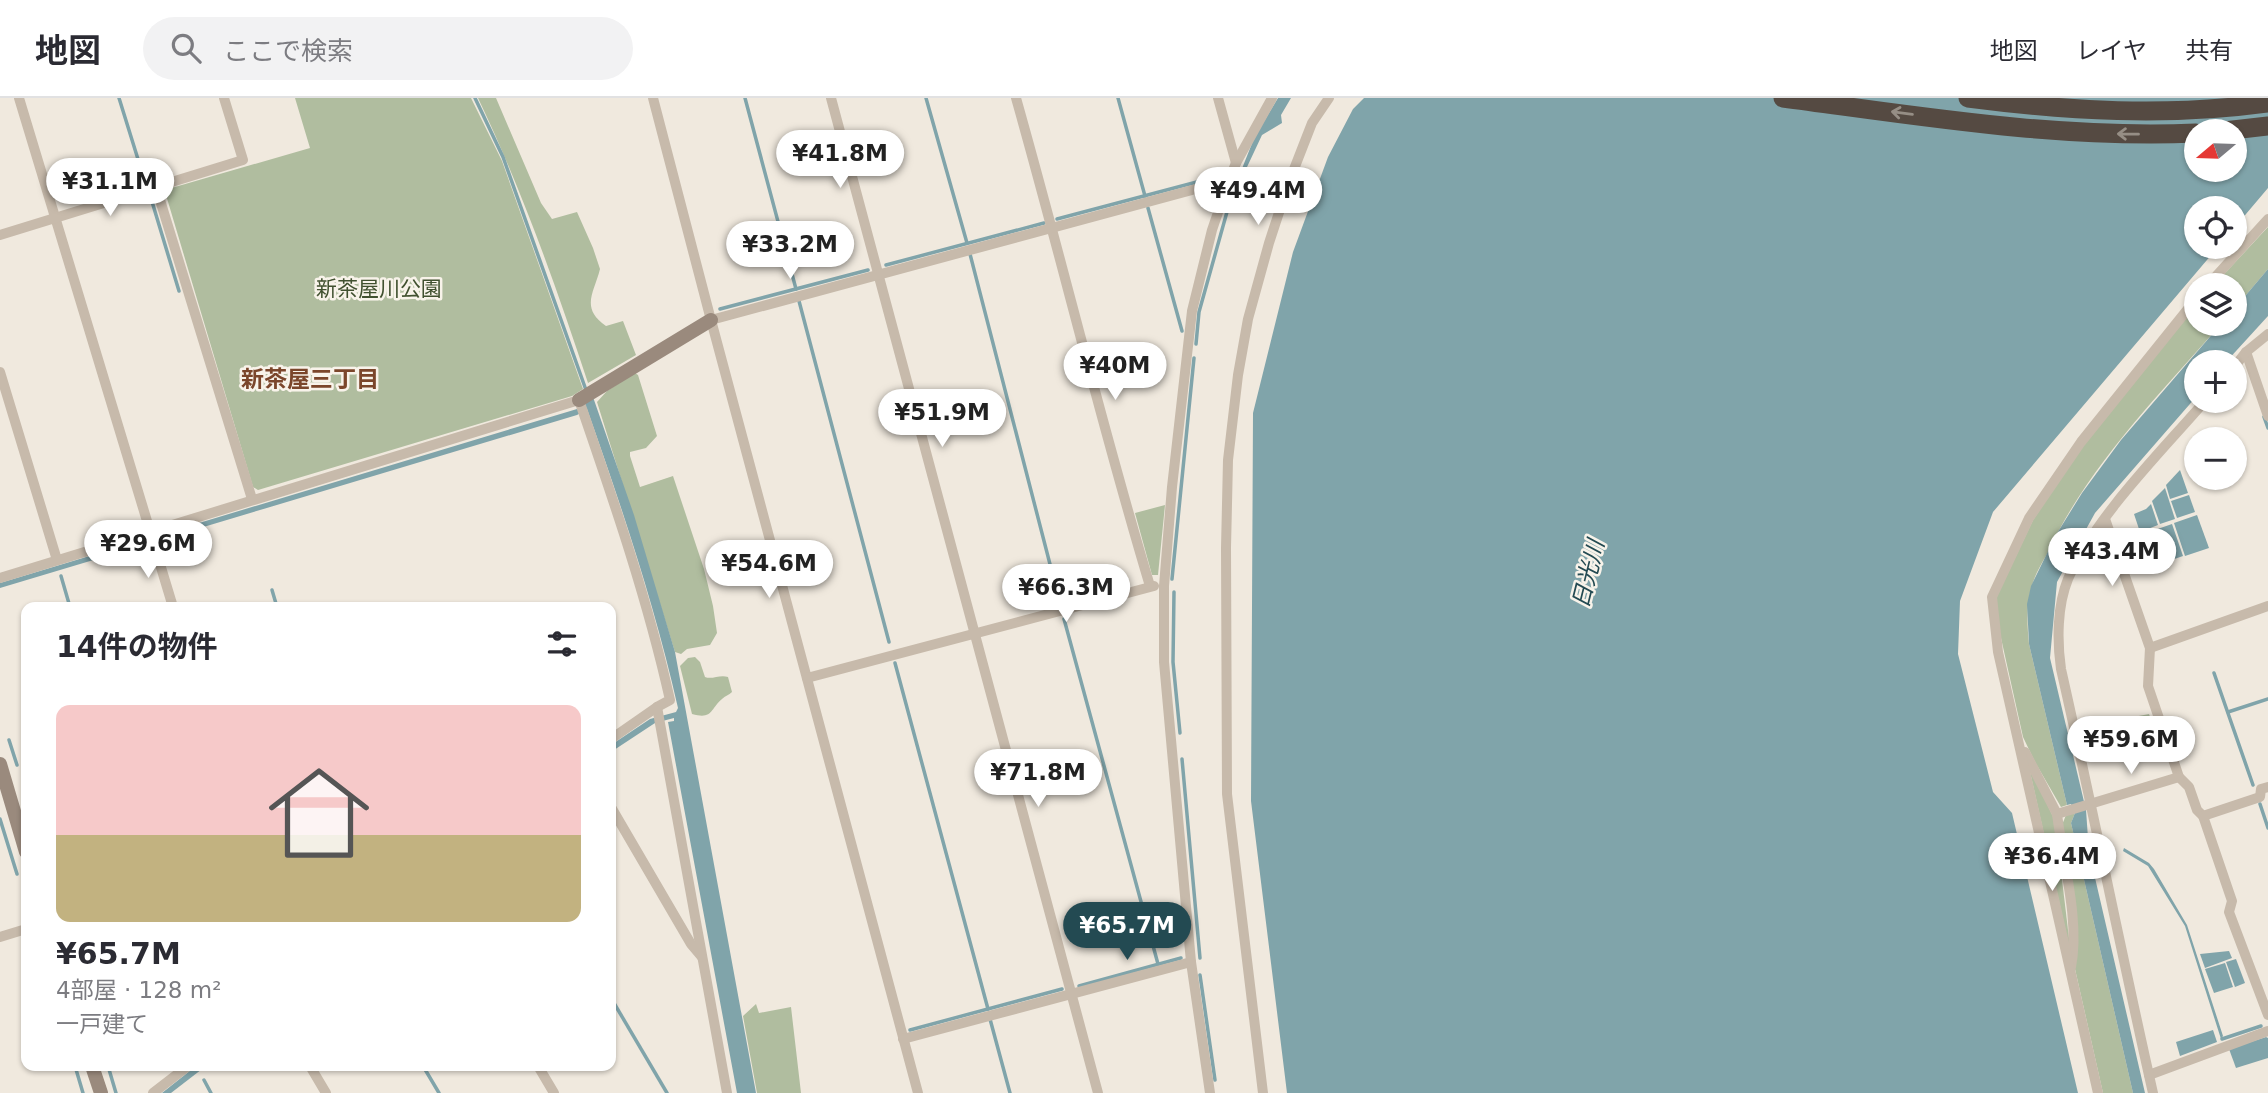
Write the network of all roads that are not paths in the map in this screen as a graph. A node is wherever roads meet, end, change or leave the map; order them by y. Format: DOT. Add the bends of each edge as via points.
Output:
graph roads {
  1 [pos="19,98"];
  2 [pos="224,98"];
  3 [pos="653,98"];
  4 [pos="831,98"];
  5 [pos="1016,98"];
  6 [pos="1218,98"];
  7 [pos="1272,98"];
  8 [pos="1329,98"];
  9 [pos="1783,98"];
  10 [pos="1968,98"];
  11 [pos="2268,103"];
  12 [pos="2268,126"];
  13 [pos="2247,128"];
  14 [pos="2184,133"];
  15 [pos="1236,163"];
  16 [pos="1229,180"];
  17 [pos="156,187"];
  18 [pos="56,218"];
  19 [pos="2268,219"];
  20 [pos="1053,227"];
  21 [pos="0,235"];
  22 [pos="879,273"];
  23 [pos="2219,273"];
  24 [pos="2184,314"];
  25 [pos="710,320"];
  26 [pos="2268,334"];
  27 [pos="2247,351"];
  28 [pos="2247,355"];
  29 [pos="0,372"];
  30 [pos="581,406"];
  31 [pos="2195,413"];
  32 [pos="2268,416"];
  33 [pos="252,499"];
  34 [pos="2105,519"];
  35 [pos="152,537"];
  36 [pos="57,560"];
  37 [pos="0,578"];
  38 [pos="1150,586"];
  39 [pos="1164,586"];
  40 [pos="172,602"];
  41 [pos="2268,606"];
  42 [pos="975,632"];
  43 [pos="2150,648"];
  44 [pos="807,678"];
  45 [pos="658,714"];
  46 [pos="616,736"];
  47 [pos="2018,739"];
  48 [pos="0,764"];
  49 [pos="2179,777"];
  50 [pos="2268,787"];
  51 [pos="2089,805"];
  52 [pos="2061,813"];
  53 [pos="616,816"];
  54 [pos="2203,816"];
  55 [pos="21,835"];
  56 [pos="21,931"];
  57 [pos="0,937"];
  58 [pos="702,957"];
  59 [pos="1191,962"];
  60 [pos="2070,972"];
  61 [pos="1071,993"];
  62 [pos="2268,1015"];
  63 [pos="2268,1031"];
  64 [pos="903,1039"];
  65 [pos="94,1071"];
  66 [pos="182,1071"];
  67 [pos="313,1071"];
  68 [pos="541,1071"];
  69 [pos="2149,1074"];
  70 [pos="101,1093"];
  71 [pos="153,1093"];
  72 [pos="326,1093"];
  73 [pos="554,1093"];
  74 [pos="727,1093"];
  75 [pos="918,1093"];
  76 [pos="1098,1093"];
  77 [pos="1210,1093"];
  78 [pos="1263,1093"];
  79 [pos="2098,1093"];
  80 [pos="2153,1093"];
  1 -- 18 [label="street"];
  2 -- 17 [label="street" via="243,160"];
  3 -- 25 [label="street"];
  4 -- 22 [label="street"];
  5 -- 20 [label="street"];
  6 -- 15 [label="street"];
  7 -- 15 [label="street"];
  8 -- 78 [label="street" via="1312,123 1265,256 1248,319 1228,460 1227,794"];
  14 -- 9 [label="highway, one-way" via="2097,134 2015,128"];
  10 -- 11 [label="highway" via="2084,111 2200,111"];
  12 -- 13 [label="highway"];
  15 -- 16 [label="street"];
  16 -- 20 [label="street"];
  16 -- 39 [label="street" via="1192,310"];
  17 -- 18 [label="street"];
  17 -- 33 [label="street"];
  18 -- 21 [label="street"];
  18 -- 35 [label="street"];
  19 -- 23 [label="street"];
  20 -- 22 [label="street"];
  20 -- 38 [label="street"];
  22 -- 25 [label="street"];
  22 -- 42 [label="street"];
  24 -- 47 [label="street" via="2052,481 1992,597 1998,652"];
  25 -- 30 [label="street" via="594,391"];
  25 -- 44 [label="street"];
  26 -- 27 [label="street"];
  28 -- 32 [label="street"];
  29 -- 36 [label="street"];
  30 -- 33 [label="street"];
  30 -- 45 [label="street" via="621,519 660,653 670,700"];
  31 -- 34 [label="street"];
  33 -- 35 [label="street"];
  34 -- 43 [label="street"];
  34 -- 51 [label="street" via="2068,580 2058,649"];
  35 -- 36 [label="street"];
  35 -- 40 [label="street"];
  36 -- 37 [label="street"];
  38 -- 39 [label="street"];
  38 -- 42 [label="street"];
  39 -- 59 [label="street" via="1164,662"];
  41 -- 43 [label="street"];
  42 -- 44 [label="street"];
  42 -- 61 [label="street"];
  43 -- 49 [label="street" via="2148,686"];
  44 -- 64 [label="street"];
  45 -- 46 [label="street"];
  45 -- 58 [label="street"];
  47 -- 52 [label="street"];
  47 -- 60 [label="street"];
  48 -- 55 [label="street"];
  49 -- 51 [label="street"];
  49 -- 54 [label="street"];
  50 -- 54 [label="street" via="2261,789 2260,797"];
  51 -- 52 [label="street"];
  51 -- 69 [label="street"];
  52 -- 60 [label="street" via="2075,948"];
  53 -- 58 [label="street"];
  54 -- 62 [label="street" via="2232,901 2229,912"];
  56 -- 57 [label="street"];
  58 -- 74 [label="street"];
  59 -- 61 [label="street"];
  59 -- 77 [label="street"];
  60 -- 79 [label="street"];
  61 -- 64 [label="street"];
  61 -- 76 [label="street"];
  63 -- 69 [label="street"];
  64 -- 75 [label="street"];
  65 -- 70 [label="street"];
  66 -- 71 [label="street"];
  67 -- 72 [label="street"];
  68 -- 73 [label="street"];
  69 -- 80 [label="street"];
}
